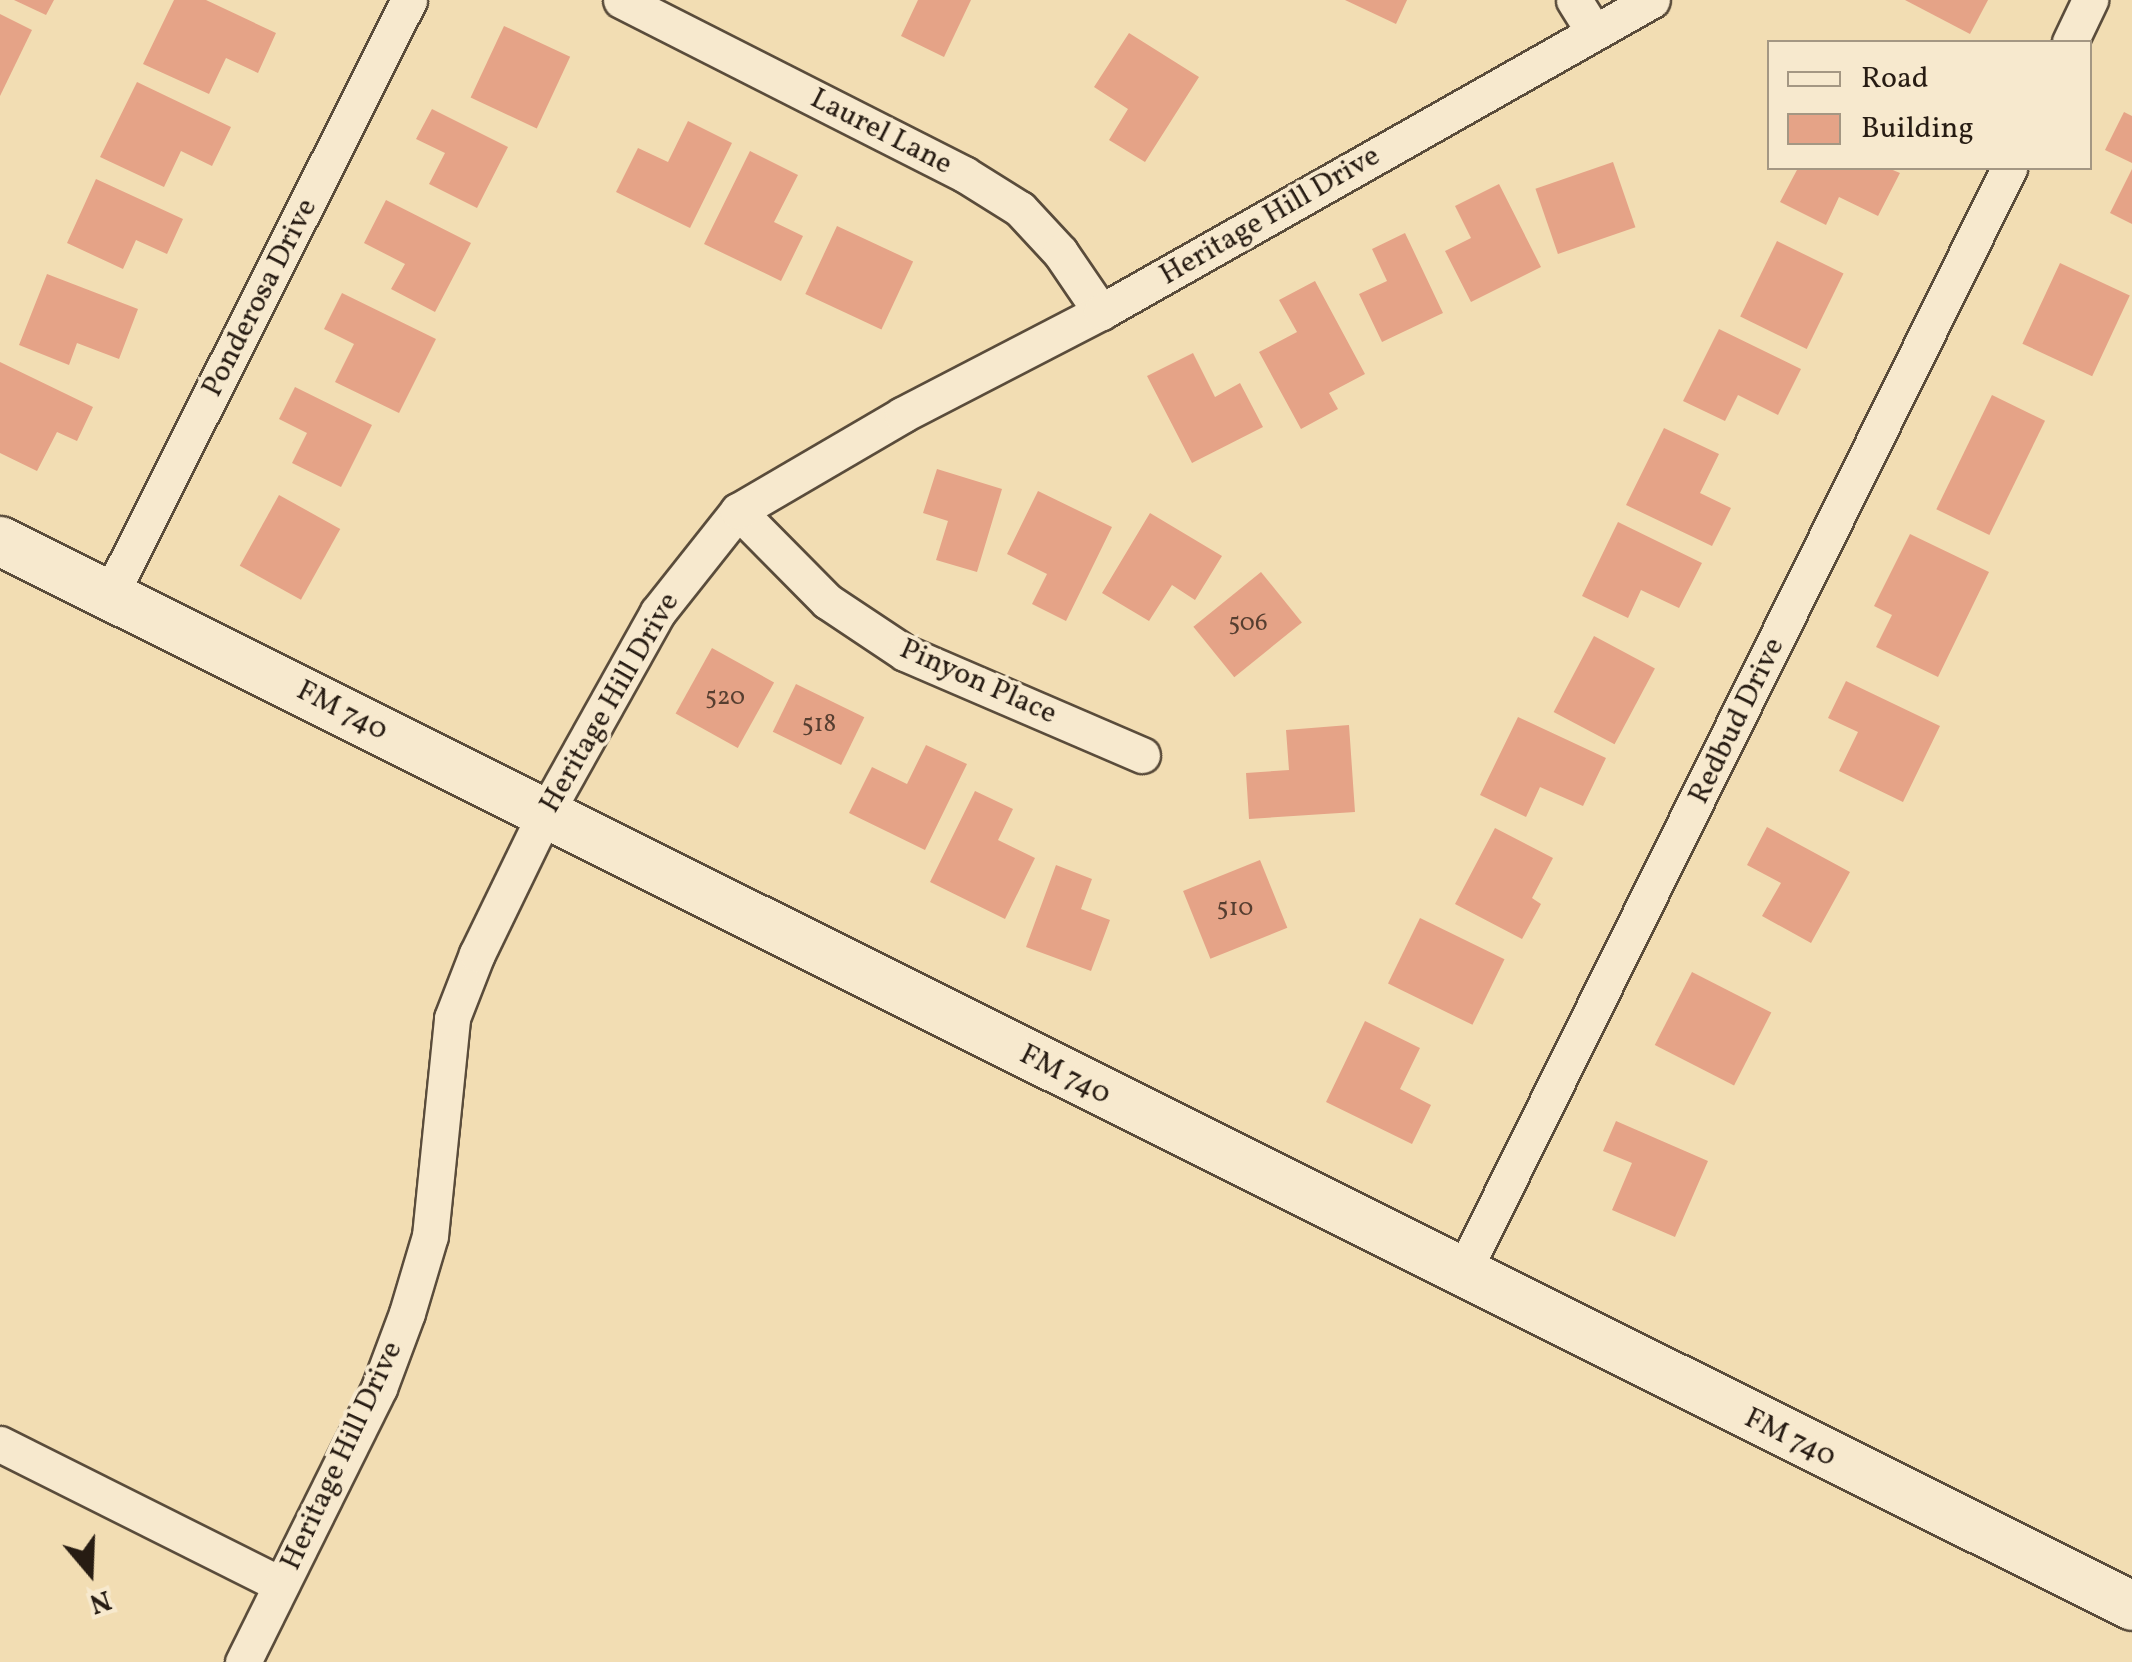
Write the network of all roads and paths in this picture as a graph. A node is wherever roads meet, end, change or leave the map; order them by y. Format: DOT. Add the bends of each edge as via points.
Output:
graph roads {
  1 [pos="409,0"];
  2 [pos="621,0"];
  3 [pos="1574,0"];
  4 [pos="1652,0"];
  5 [pos="2090,0"];
  6 [pos="1593,31"];
  7 [pos="2071,40"];
  8 [pos="2008,170"];
  9 [pos="1101,312"];
  10 [pos="738,511"];
  11 [pos="0,541"];
  12 [pos="110,595"];
  13 [pos="1142,755"];
  14 [pos="545,814"];
  15 [pos="1462,1274"];
  16 [pos="0,1444"];
  17 [pos="281,1585"];
  18 [pos="2132,1606"];
  19 [pos="243,1662"];
  1 -- 12 [label="street, Ponderosa Drive"];
  2 -- 9 [label="street, Laurel Lane" via="964,174 1020,209"];
  3 -- 6 [label="street"];
  4 -- 6 [label="street, Heritage Hill Drive"];
  5 -- 7 [label="street"];
  6 -- 9 [label="street, Heritage Hill Drive"];
  8 -- 15 [label="street, Redbud Drive"];
  9 -- 10 [label="street, Heritage Hill Drive" via="902,415"];
  10 -- 13 [label="street, Pinyon Place" via="827,601 906,653"];
  10 -- 14 [label="street, Heritage Hill Drive" via="658,612"];
  11 -- 12 [label="main road, FM 740 / FM 740"];
  12 -- 14 [label="main road, FM 740 / FM 740"];
  14 -- 15 [label="main road, FM 740 / FM 740"];
  14 -- 17 [label="street, Heritage Hill Drive" via="452,1018 430,1236 407,1314"];
  15 -- 18 [label="main road, FM 740 / FM 740"];
  16 -- 17 [label="street"];
  17 -- 19 [label="street, Heritage Hill Drive"];
}
